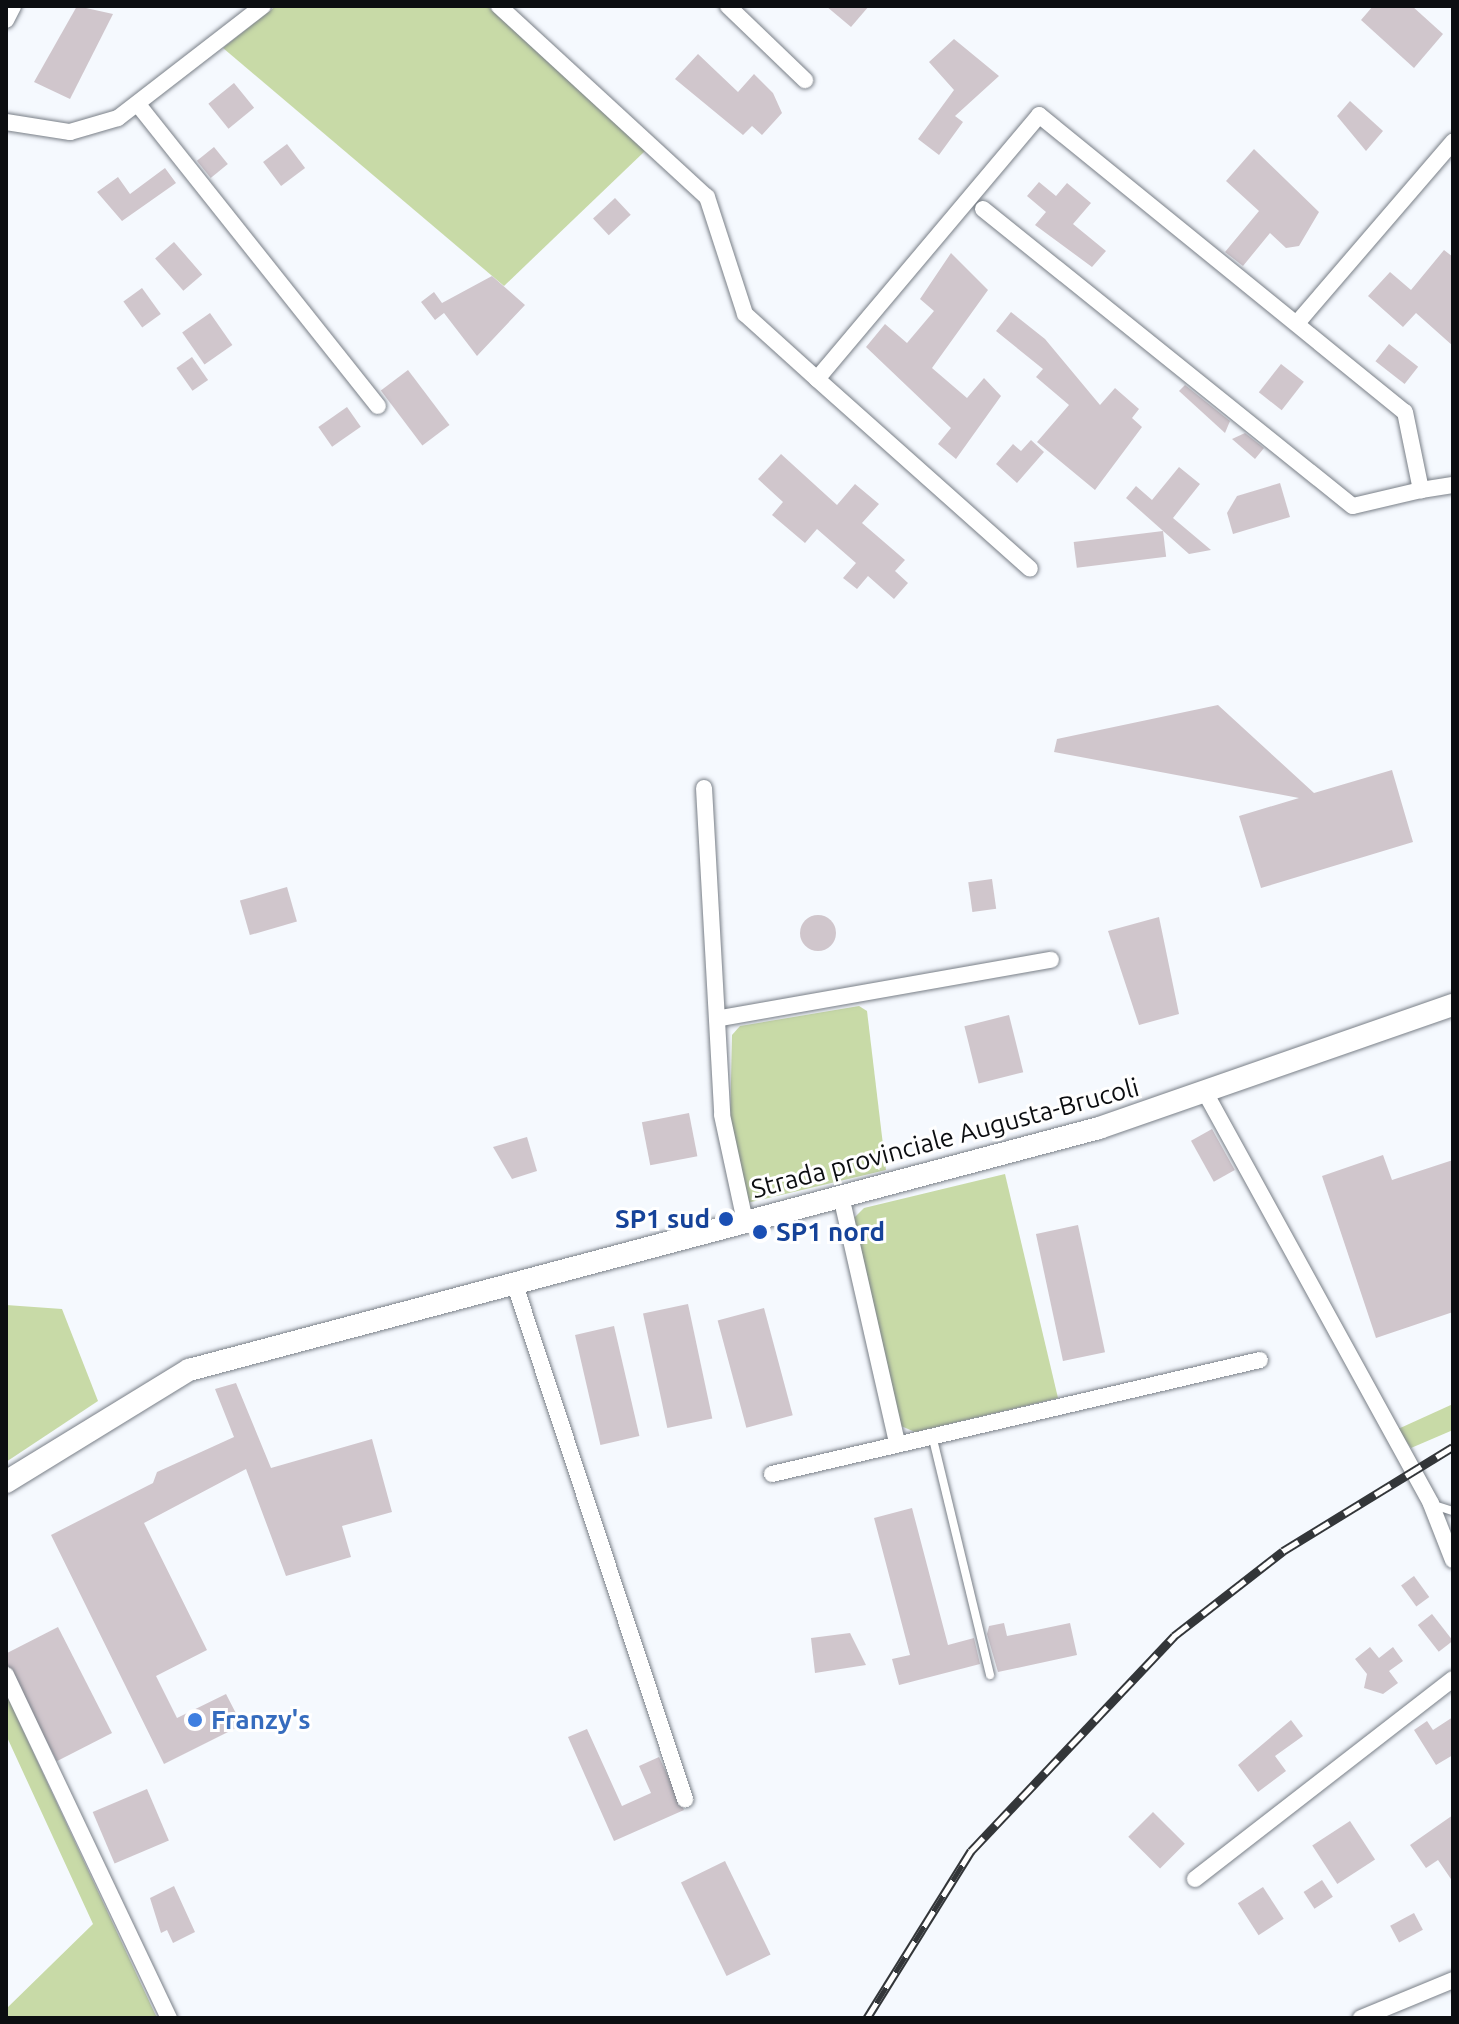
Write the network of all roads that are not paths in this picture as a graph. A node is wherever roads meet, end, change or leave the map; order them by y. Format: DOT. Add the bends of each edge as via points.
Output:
graph roads {
  1 [pos="13,6"];
  2 [pos="263,6"];
  3 [pos="499,6"];
  4 [pos="728,6"];
  5 [pos="6,20"];
  6 [pos="805,80"];
  7 [pos="140,107"];
  8 [pos="6,122"];
  9 [pos="1453,142"];
  10 [pos="983,209"];
  11 [pos="1298,322"];
  12 [pos="817,379"];
  13 [pos="378,406"];
  14 [pos="1453,485"];
  15 [pos="1421,490"];
  16 [pos="1030,569"];
  17 [pos="704,788"];
  18 [pos="1051,960"];
  19 [pos="1453,1005"];
  20 [pos="721,1018"];
  21 [pos="1206,1094"];
  22 [pos="841,1196"];
  23 [pos="745,1221"];
  24 [pos="514,1282"];
  25 [pos="1260,1360"];
  26 [pos="932,1435"];
  27 [pos="897,1442"];
  28 [pos="772,1474"];
  29 [pos="6,1482"];
  30 [pos="1431,1504"];
  31 [pos="1453,1511"];
  32 [pos="1453,1560"];
  33 [pos="6,1675"];
  34 [pos="990,1675"];
  35 [pos="1453,1679"];
  36 [pos="685,1799"];
  37 [pos="1195,1879"];
  38 [pos="1453,1980"];
  39 [pos="169,2018"];
  40 [pos="1361,2018"];
  1 -- 5 [label="street"];
  2 -- 7 [label="street"];
  3 -- 12 [label="street" via="707,197 745,314"];
  4 -- 6 [label="street"];
  7 -- 8 [label="street" via="70,132"];
  7 -- 13 [label="street"];
  9 -- 11 [label="street"];
  10 -- 15 [label="street" via="1353,506"];
  11 -- 12 [label="street" via="1039,115"];
  11 -- 15 [label="street" via="1405,412"];
  12 -- 16 [label="street"];
  14 -- 15 [label="street"];
  17 -- 20 [label="street"];
  18 -- 20 [label="street"];
  19 -- 21 [label="main road, Strada provinciale Augusta-Brucoli"];
  20 -- 23 [label="street" via="722,1115"];
  21 -- 22 [label="main road, Strada provinciale Augusta-Brucoli"];
  21 -- 30 [label="street"];
  22 -- 23 [label="main road, Strada provinciale Augusta-Brucoli"];
  22 -- 27 [label="street"];
  23 -- 24 [label="main road, Strada provinciale Augusta-Brucoli"];
  24 -- 29 [label="main road, Strada provinciale Augusta-Brucoli" via="189,1370"];
  24 -- 36 [label="street"];
  25 -- 26 [label="street"];
  26 -- 27 [label="street"];
  26 -- 34 [label="lane"];
  27 -- 28 [label="street"];
  30 -- 31 [label="lane"];
  30 -- 32 [label="street"];
  33 -- 39 [label="street"];
  35 -- 37 [label="street"];
  38 -- 40 [label="street"];
}
